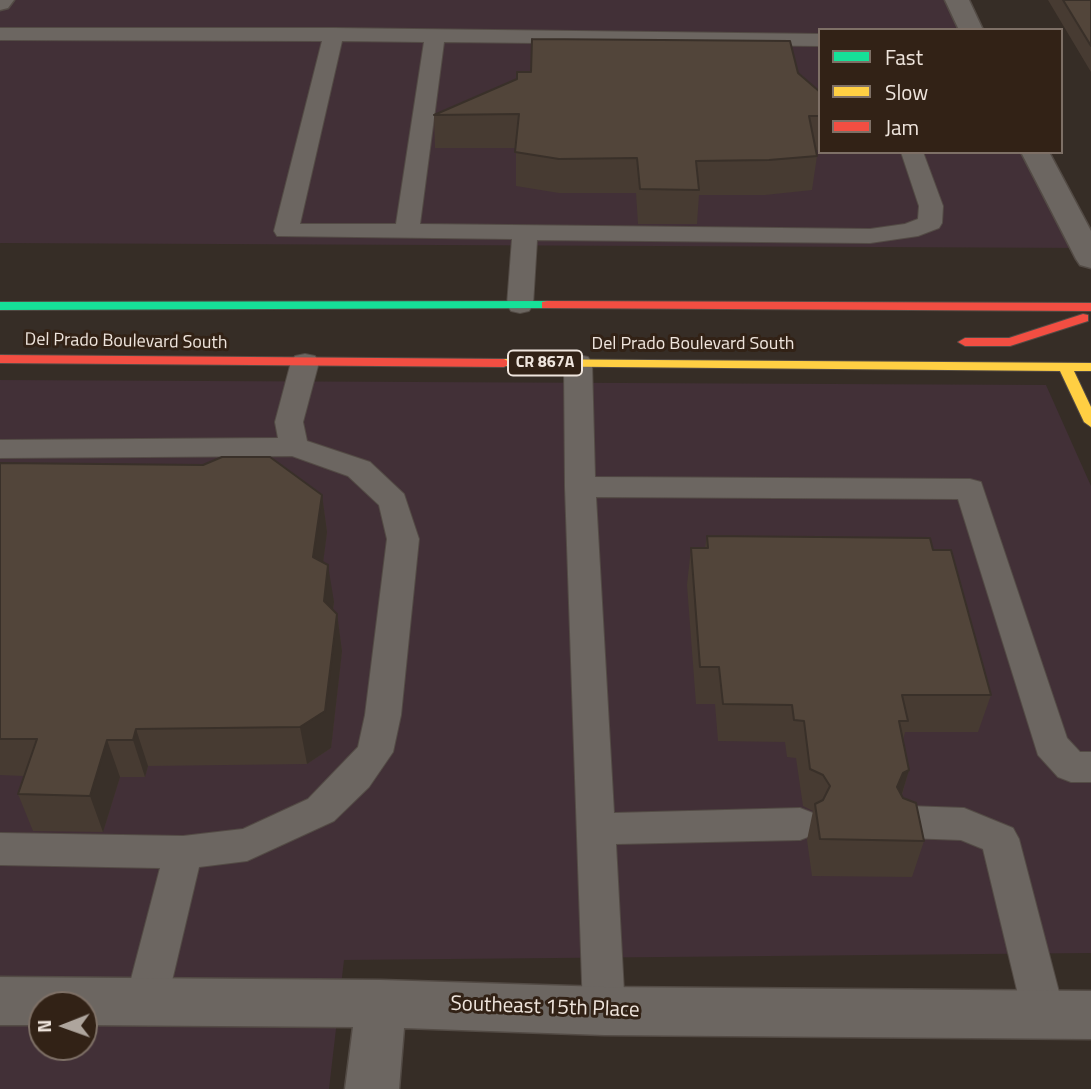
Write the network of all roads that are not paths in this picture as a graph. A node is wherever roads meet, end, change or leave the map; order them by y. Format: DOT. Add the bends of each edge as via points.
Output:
graph roads {
  1 [pos="957,0"];
  2 [pos="970,28"];
  3 [pos="0,34"];
  4 [pos="334,34"];
  5 [pos="436,36"];
  6 [pos="818,40"];
  7 [pos="913,154"];
  8 [pos="1036,154"];
  9 [pos="407,231"];
  10 [pos="525,233"];
  11 [pos="1091,259"];
  12 [pos="520,305"];
  13 [pos="0,306"];
  14 [pos="1091,307"];
  15 [pos="1091,315"];
  16 [pos="954,342"];
  17 [pos="778,347"];
  18 [pos="0,359"];
  19 [pos="1091,361"];
  20 [pos="305,362"];
  21 [pos="578,363"];
  22 [pos="706,364"];
  23 [pos="1065,367"];
  24 [pos="1091,367"];
  25 [pos="1091,422"];
  26 [pos="294,447"];
  27 [pos="0,449"];
  28 [pos="580,487"];
  29 [pos="1091,767"];
  30 [pos="908,822"];
  31 [pos="800,824"];
  32 [pos="596,829"];
  33 [pos="0,849"];
  34 [pos="183,852"];
  35 [pos="0,1000"];
  36 [pos="146,1002"];
  37 [pos="381,1004"];
  38 [pos="604,1011"];
  39 [pos="1068,1015"];
  40 [pos="372,1089"];
  1 -- 2 [label="street"];
  3 -- 4 [label="lane"];
  4 -- 5 [label="lane"];
  4 -- 9 [label="lane" via="286,231"];
  5 -- 6 [label="lane"];
  5 -- 9 [label="lane"];
  7 -- 10 [label="lane" via="931,206 930,223 909,231 870,236"];
  8 -- 11 [label="street"];
  9 -- 10 [label="lane"];
  10 -- 12 [label="lane"];
  12 -- 13 [label="main road, Del Prado Boulevard South"];
  12 -- 14 [label="main road, Del Prado Boulevard South"];
  15 -- 16 [label="main road" via="1010,342"];
  17 -- 22 [label="main road"];
  18 -- 20 [label="main road, Del Prado Boulevard South / CR 867A"];
  19 -- 23 [label="main road"];
  20 -- 21 [label="main road, Del Prado Boulevard South / CR 867A"];
  20 -- 26 [label="lane" via="289,422"];
  21 -- 22 [label="main road, Del Prado Boulevard South / CR 867A"];
  21 -- 28 [label="lane"];
  22 -- 23 [label="main road, Del Prado Boulevard South / CR 867A"];
  23 -- 24 [label="main road, Del Prado Boulevard South / CR 867A"];
  23 -- 25 [label="main road"];
  26 -- 27 [label="lane"];
  26 -- 34 [label="lane" via="359,468 393,501 403,539 375,752 321,810 247,845"];
  28 -- 29 [label="lane" via="970,489 1051,745 1071,767"];
  28 -- 32 [label="lane"];
  30 -- 39 [label="lane" via="964,824 1000,839"];
  31 -- 32 [label="lane"];
  32 -- 38 [label="lane"];
  33 -- 34 [label="lane"];
  34 -- 36 [label="lane"];
  35 -- 36 [label="street, Southeast 15th Place"];
  36 -- 37 [label="street, Southeast 15th Place"];
  37 -- 38 [label="street, Southeast 15th Place"];
  37 -- 40 [label="street"];
  38 -- 39 [label="street, Southeast 15th Place"];
}
